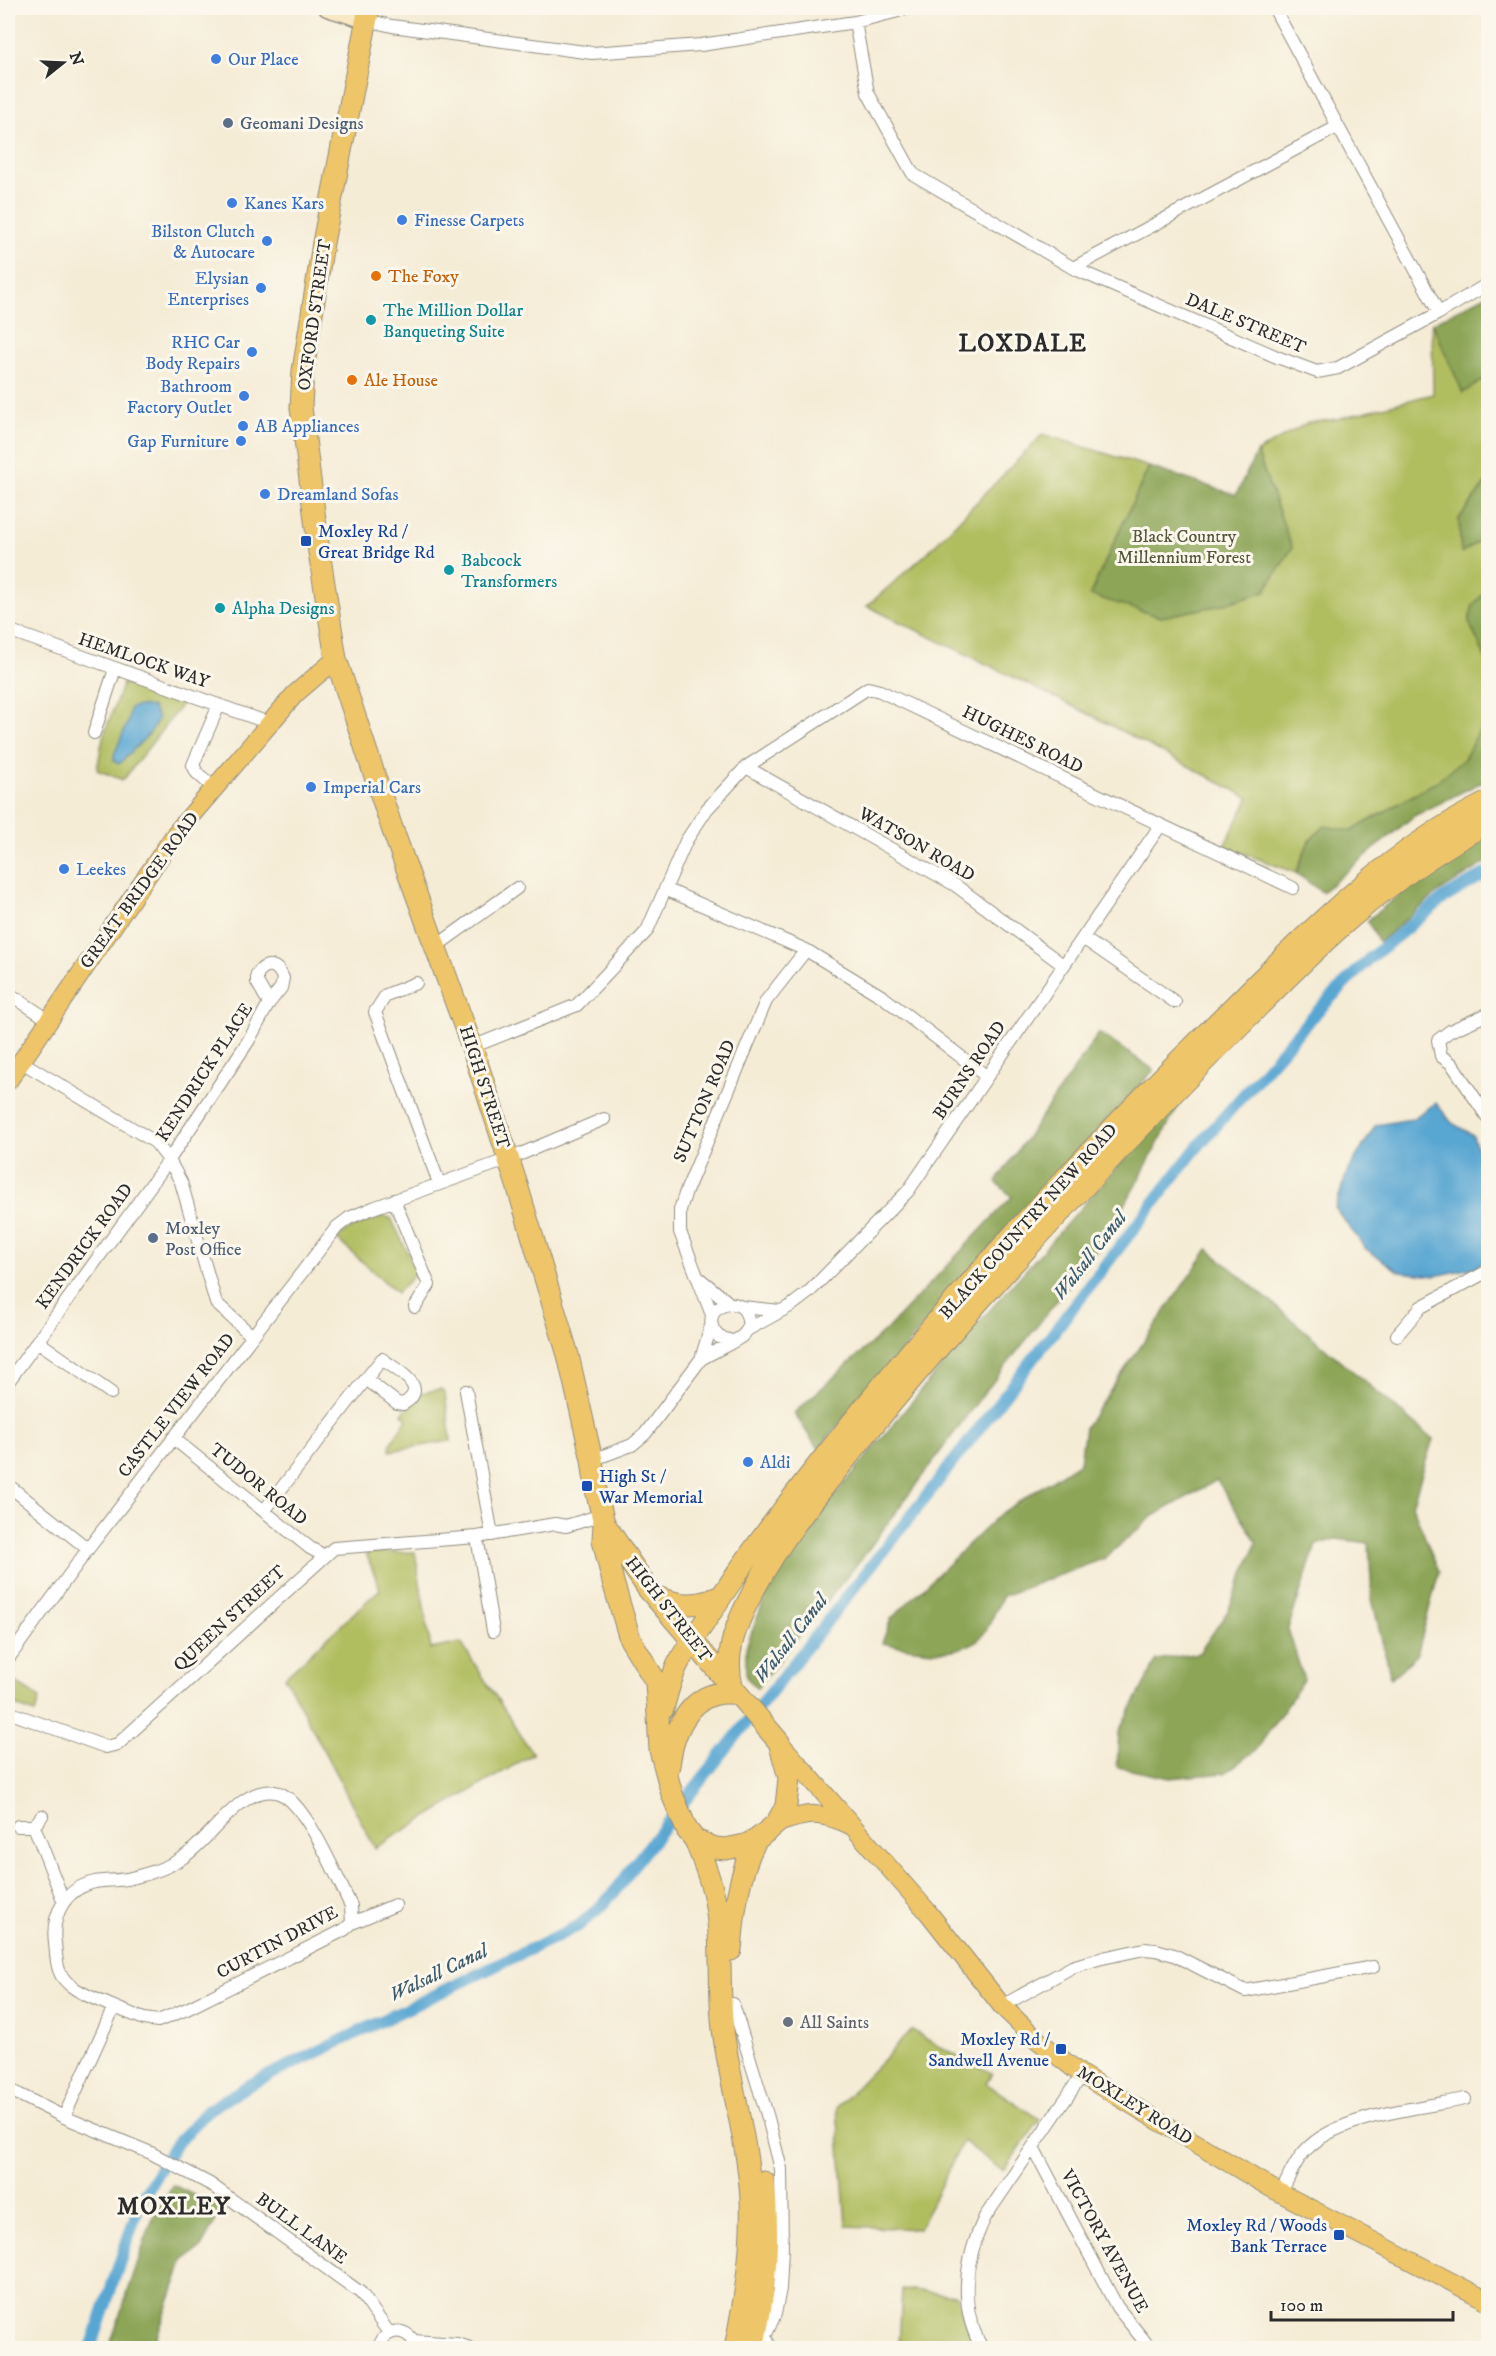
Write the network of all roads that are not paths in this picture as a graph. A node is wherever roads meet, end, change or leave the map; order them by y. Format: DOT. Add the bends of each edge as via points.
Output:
graph roads {
  1 [pos="327,8"];
  2 [pos="910,8"];
  3 [pos="1274,8"];
  4 [pos="367,14"];
  5 [pos="855,22"];
  6 [pos="1337,127"];
  7 [pos="1073,268"];
  8 [pos="1488,284"];
  9 [pos="1439,313"];
  10 [pos="8,630"];
  11 [pos="336,659"];
  12 [pos="115,669"];
  13 [pos="219,705"];
  14 [pos="269,723"];
  15 [pos="94,733"];
  16 [pos="746,767"];
  17 [pos="214,788"];
  18 [pos="1488,802"];
  19 [pos="1488,823"];
  20 [pos="1160,826"];
  21 [pos="517,888"];
  22 [pos="1293,888"];
  23 [pos="665,889"];
  24 [pos="1083,938"];
  25 [pos="435,947"];
  26 [pos="806,950"];
  27 [pos="1063,965"];
  28 [pos="416,983"];
  29 [pos="8,993"];
  30 [pos="1175,1002"];
  31 [pos="269,1003"];
  32 [pos="1488,1014"];
  33 [pos="49,1020"];
  34 [pos="472,1047"];
  35 [pos="20,1061"];
  36 [pos="986,1076"];
  37 [pos="8,1081"];
  38 [pos="1488,1118"];
  39 [pos="604,1119"];
  40 [pos="509,1159"];
  41 [pos="169,1160"];
  42 [pos="439,1183"];
  43 [pos="394,1200"];
  44 [pos="1488,1271"];
  45 [pos="699,1278"];
  46 [pos="735,1305"];
  47 [pos="415,1307"];
  48 [pos="782,1311"];
  49 [pos="712,1321"];
  50 [pos="747,1330"];
  51 [pos="1397,1335"];
  52 [pos="252,1336"];
  53 [pos="37,1341"];
  54 [pos="732,1341"];
  55 [pos="701,1359"];
  56 [pos="366,1379"];
  57 [pos="8,1382"];
  58 [pos="466,1391"];
  59 [pos="111,1393"];
  60 [pos="173,1438"];
  61 [pos="592,1460"];
  62 [pos="8,1485"];
  63 [pos="264,1511"];
  64 [pos="603,1519"];
  65 [pos="492,1535"];
  66 [pos="477,1537"];
  67 [pos="88,1549"];
  68 [pos="323,1555"];
  69 [pos="652,1593"];
  70 [pos="721,1596"];
  71 [pos="621,1609"];
  72 [pos="493,1631"];
  73 [pos="692,1641"];
  74 [pos="8,1659"];
  75 [pos="739,1696"];
  76 [pos="8,1712"];
  77 [pos="659,1721"];
  78 [pos="773,1735"];
  79 [pos="669,1787"];
  80 [pos="776,1824"];
  81 [pos="18,1826"];
  82 [pos="854,1827"];
  83 [pos="691,1835"];
  84 [pos="756,1840"];
  85 [pos="63,1900"];
  86 [pos="395,1905"];
  87 [pos="352,1923"];
  88 [pos="1373,1967"];
  89 [pos="1002,2006"];
  90 [pos="114,2007"];
  91 [pos="1082,2075"];
  92 [pos="8,2089"];
  93 [pos="1465,2099"];
  94 [pos="64,2117"];
  95 [pos="1033,2147"];
  96 [pos="1281,2193"];
  97 [pos="1487,2300"];
  98 [pos="388,2333"];
  99 [pos="415,2345"];
  100 [pos="755,2345"];
  101 [pos="379,2349"];
  102 [pos="470,2349"];
  103 [pos="982,2349"];
  104 [pos="1150,2349"];
  1 -- 4 [label="main road"];
  2 -- 5 [label="street"];
  3 -- 6 [label="street"];
  4 -- 5 [label="street" via="392,26 592,53 701,45"];
  4 -- 11 [label="highway, OXFORD STREET" via="323,242 301,407"];
  5 -- 7 [label="street, DALE STREET" via="868,93 913,174"];
  6 -- 7 [label="street"];
  6 -- 9 [label="street"];
  7 -- 9 [label="street, DALE STREET" via="1317,372 1338,368"];
  8 -- 9 [label="street, DALE STREET"];
  10 -- 12 [label="street, HEMLOCK WAY"];
  11 -- 14 [label="main road, GREAT BRIDGE ROAD" via="307,682"];
  11 -- 25 [label="highway, HIGH STREET"];
  12 -- 13 [label="street, HEMLOCK WAY"];
  12 -- 15 [label="street"];
  13 -- 14 [label="street, HEMLOCK WAY"];
  13 -- 17 [label="street" via="194,765"];
  14 -- 17 [label="main road, GREAT BRIDGE ROAD"];
  16 -- 20 [label="street, HUGHES ROAD" via="873,688"];
  16 -- 23 [label="street" via="707,809 686,841"];
  16 -- 27 [label="street, WATSON ROAD" via="956,885"];
  17 -- 33 [label="main road, GREAT BRIDGE ROAD" via="176,833"];
  18 -- 70 [label="highway, BLACK COUNTRY NEW ROAD" via="1423,839 1323,918 1161,1078 1002,1246 905,1358 821,1461"];
  19 -- 75 [label="highway, BLACK COUNTRY NEW ROAD" via="1430,857 1391,886 1299,967 1162,1103 965,1317 835,1473 755,1588 733,1639 729,1664"];
  20 -- 22 [label="street, HUGHES ROAD"];
  20 -- 24 [label="street, BURNS ROAD"];
  21 -- 25 [label="street"];
  23 -- 26 [label="street"];
  23 -- 34 [label="street" via="647,931 576,1005"];
  24 -- 27 [label="street, BURNS ROAD"];
  24 -- 30 [label="street"];
  25 -- 34 [label="highway, HIGH STREET"];
  26 -- 36 [label="street" via="883,997"];
  26 -- 45 [label="street, SUTTON ROAD" via="766,1001 685,1194 680,1232"];
  27 -- 36 [label="street, BURNS ROAD"];
  28 -- 42 [label="street" via="386,995 375,1012"];
  29 -- 33 [label="street"];
  31 -- 41 [label="street, KENDRICK PLACE" via="249,1040"];
  32 -- 38 [label="street" via="1438,1040 1441,1056 1452,1064"];
  33 -- 35 [label="main road, GREAT BRIDGE ROAD"];
  34 -- 40 [label="highway, HIGH STREET"];
  35 -- 37 [label="main road, GREAT BRIDGE ROAD"];
  35 -- 41 [label="street" via="154,1142"];
  36 -- 48 [label="street, BURNS ROAD" via="908,1191 809,1292"];
  39 -- 40 [label="street, CASTLE VIEW ROAD"];
  40 -- 42 [label="street, CASTLE VIEW ROAD"];
  40 -- 61 [label="highway, HIGH STREET" via="568,1355"];
  41 -- 52 [label="street" via="181,1182 216,1303"];
  41 -- 53 [label="street, KENDRICK ROAD"];
  42 -- 43 [label="street, CASTLE VIEW ROAD"];
  43 -- 47 [label="street" via="429,1286"];
  43 -- 52 [label="street, CASTLE VIEW ROAD" via="337,1227"];
  44 -- 51 [label="street" via="1422,1307"];
  45 -- 46 [label="street, SUTTON ROAD"];
  45 -- 49 [label="street, SUTTON ROAD"];
  46 -- 48 [label="street"];
  46 -- 49 [label="street" via="722,1305"];
  46 -- 50 [label="street" via="748,1317"];
  48 -- 50 [label="street, BURNS ROAD"];
  49 -- 54 [label="street" via="719,1337"];
  49 -- 55 [label="street"];
  50 -- 54 [label="street"];
  52 -- 60 [label="street, CASTLE VIEW ROAD"];
  53 -- 57 [label="street, KENDRICK ROAD"];
  53 -- 59 [label="street"];
  54 -- 55 [label="street"];
  55 -- 61 [label="street" via="645,1434 632,1445"];
  56 -- 63 [label="street"];
  58 -- 65 [label="street"];
  60 -- 63 [label="street, TUDOR ROAD"];
  60 -- 67 [label="street, CASTLE VIEW ROAD"];
  61 -- 64 [label="highway, HIGH STREET"];
  62 -- 67 [label="street"];
  63 -- 68 [label="street, TUDOR ROAD"];
  64 -- 65 [label="street, QUEEN STREET"];
  64 -- 69 [label="highway, HIGH STREET"];
  64 -- 71 [label="highway, HIGH STREET" via="603,1540"];
  65 -- 66 [label="street, QUEEN STREET"];
  66 -- 68 [label="street, QUEEN STREET" via="345,1546"];
  66 -- 72 [label="street"];
  67 -- 74 [label="street, CASTLE VIEW ROAD"];
  68 -- 76 [label="street, QUEEN STREET" via="118,1744 106,1747"];
  69 -- 70 [label="highway" via="677,1604 692,1605"];
  69 -- 71 [label="highway" via="636,1590 627,1596"];
  69 -- 73 [label="highway, HIGH STREET"];
  70 -- 73 [label="highway, BLACK COUNTRY NEW ROAD"];
  71 -- 77 [label="highway, HIGH STREET" via="630,1639 656,1682"];
  73 -- 75 [label="highway, HIGH STREET"];
  73 -- 77 [label="highway, BLACK COUNTRY NEW ROAD" via="674,1673"];
  75 -- 78 [label="highway"];
  75 -- 79 [label="highway" via="710,1696 686,1714 671,1749"];
  77 -- 79 [label="highway, HIGH STREET" via="660,1750"];
  78 -- 80 [label="highway" via="789,1778 786,1806"];
  78 -- 82 [label="main road, MOXLEY ROAD"];
  79 -- 83 [label="highway"];
  80 -- 82 [label="main road, MOXLEY ROAD" via="809,1814 838,1819"];
  80 -- 84 [label="highway"];
  81 -- 85 [label="street" via="38,1821"];
  82 -- 89 [label="main road, MOXLEY ROAD"];
  83 -- 84 [label="highway" via="715,1848 726,1849"];
  83 -- 100 [label="highway" via="714,1896 718,1926 724,2038 751,2199"];
  84 -- 100 [label="highway" via="747,1857 735,1907 731,1951 733,2004 765,2196 766,2247"];
  85 -- 87 [label="street, CURTIN DRIVE" via="86,1885 131,1878 183,1858 247,1798 263,1791 279,1792 302,1811 351,1906"];
  85 -- 90 [label="street, CURTIN DRIVE" via="54,1937 59,1972 72,1987"];
  86 -- 87 [label="street"];
  87 -- 90 [label="street, CURTIN DRIVE" via="158,2021"];
  88 -- 89 [label="street" via="1245,1991 1174,1955 1144,1949 1072,1968"];
  89 -- 91 [label="main road, MOXLEY ROAD"];
  90 -- 94 [label="street"];
  91 -- 95 [label="street"];
  91 -- 96 [label="main road, MOXLEY ROAD"];
  92 -- 94 [label="street"];
  93 -- 96 [label="street" via="1346,2124 1326,2133 1303,2154"];
  94 -- 98 [label="street, BULL LANE" via="152,2153 210,2184 361,2293"];
  95 -- 103 [label="street" via="985,2217 974,2240 968,2267 969,2317"];
  95 -- 104 [label="street, VICTORY AVENUE" via="1117,2307"];
  96 -- 97 [label="main road, MOXLEY ROAD"];
  98 -- 99 [label="street" via="400,2331 410,2336"];
  98 -- 101 [label="street"];
  99 -- 102 [label="street" via="457,2344"];
}
